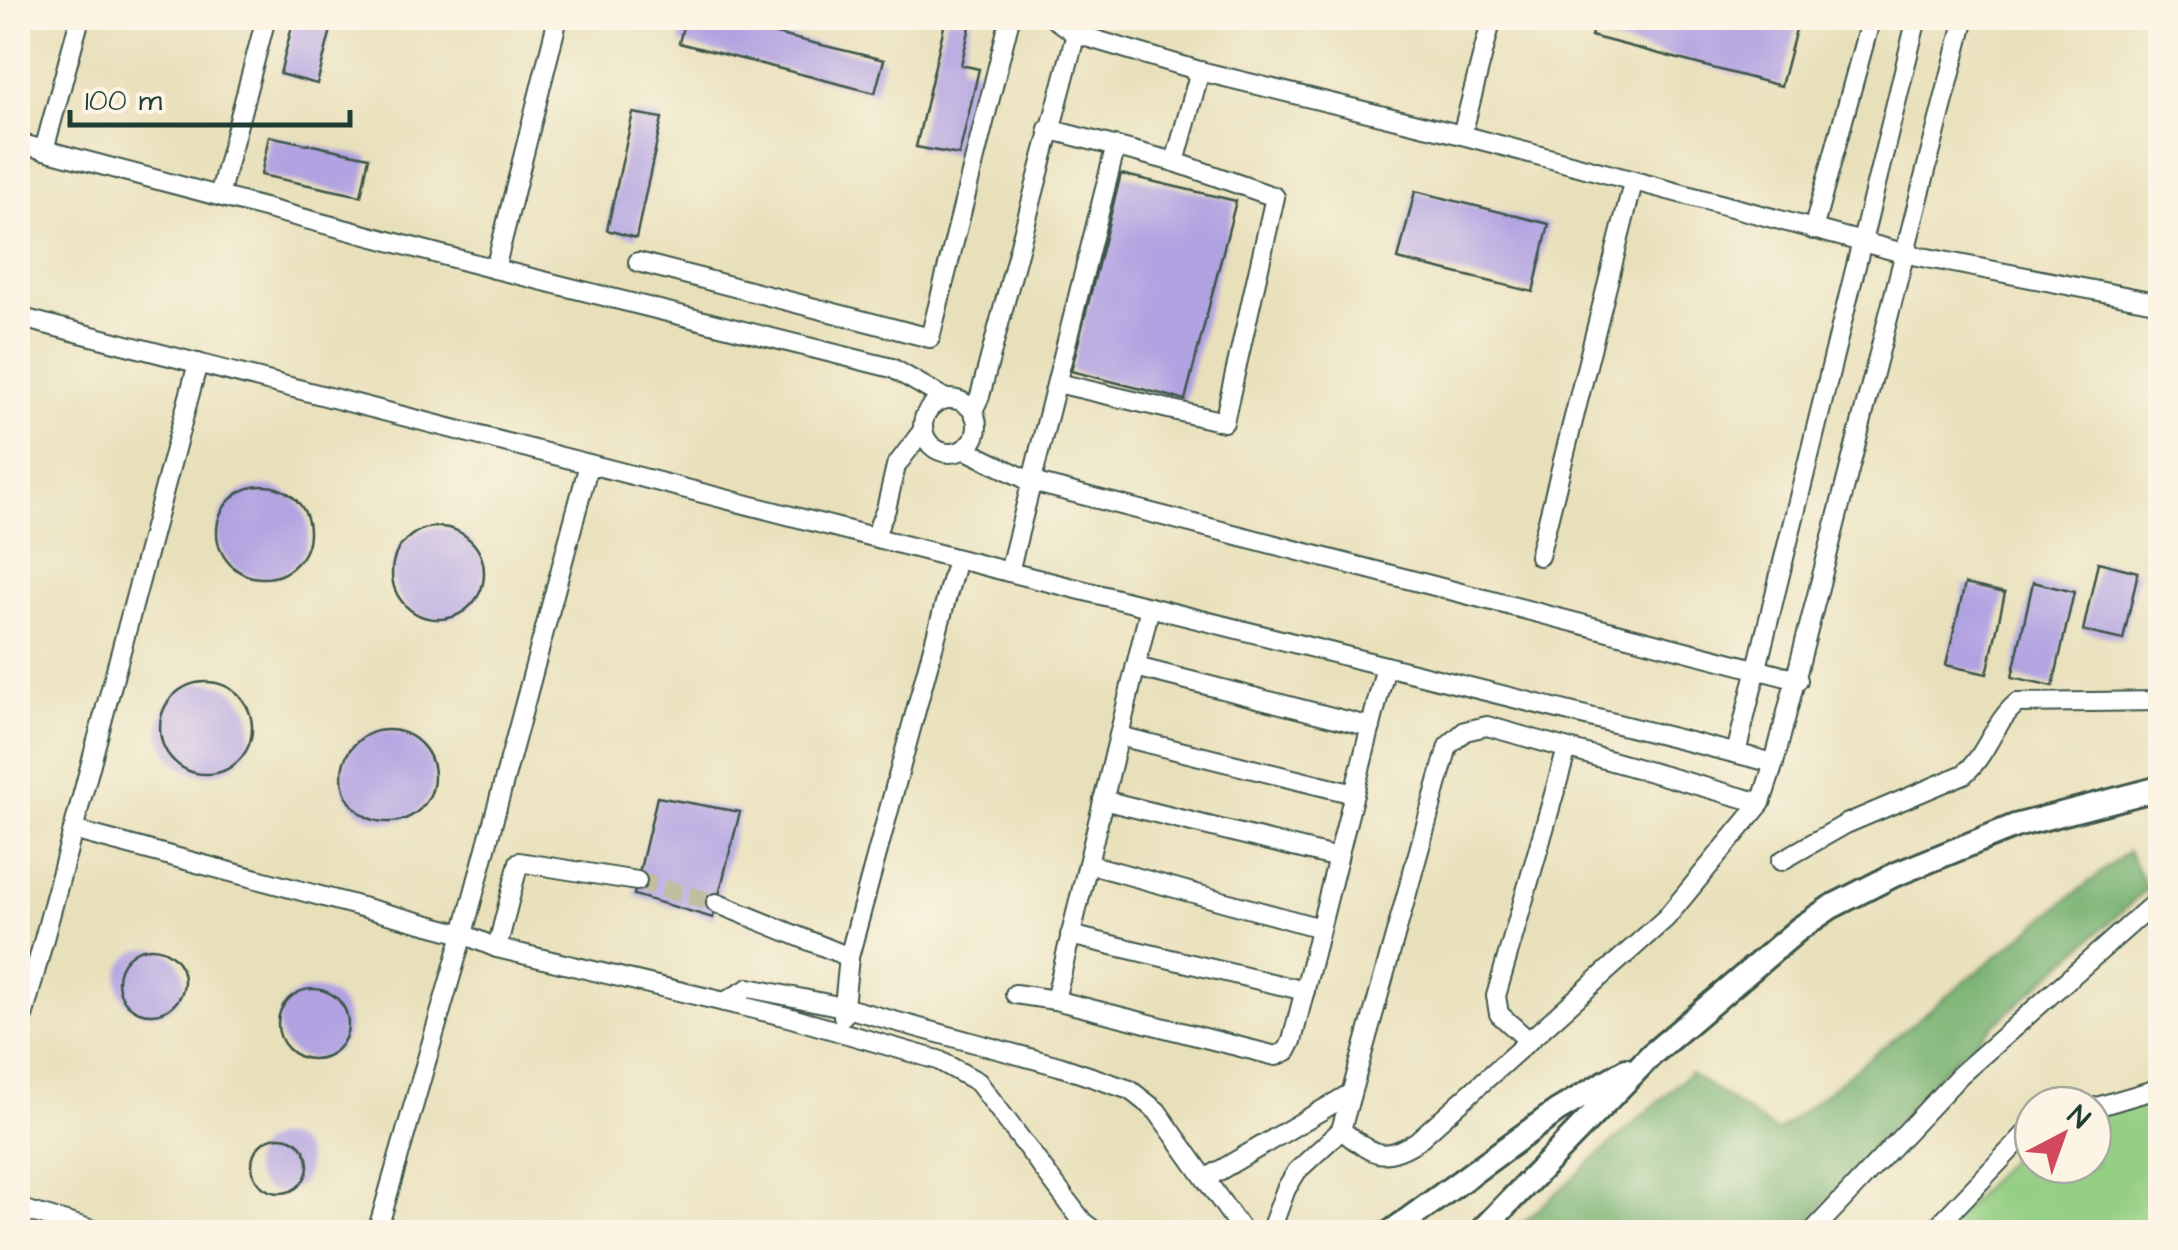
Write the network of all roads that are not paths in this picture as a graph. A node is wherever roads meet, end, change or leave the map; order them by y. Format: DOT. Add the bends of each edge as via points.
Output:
graph roads {
  1 [pos="80,18"];
  2 [pos="266,18"];
  3 [pos="558,18"];
  4 [pos="1010,18"];
  5 [pos="1053,18"];
  6 [pos="1492,18"];
  7 [pos="1871,18"];
  8 [pos="1917,18"];
  9 [pos="1965,18"];
  10 [pos="1078,26"];
  11 [pos="1200,71"];
  12 [pos="1048,130"];
  13 [pos="1462,135"];
  14 [pos="18,143"];
  15 [pos="1115,149"];
  16 [pos="44,150"];
  17 [pos="1175,162"];
  18 [pos="1632,183"];
  19 [pos="219,196"];
  20 [pos="1812,230"];
  21 [pos="1860,242"];
  22 [pos="1907,254"];
  23 [pos="638,262"];
  24 [pos="495,269"];
  25 [pos="2160,303"];
  26 [pos="18,316"];
  27 [pos="198,363"];
  28 [pos="1057,382"];
  29 [pos="946,399"];
  30 [pos="974,411"];
  31 [pos="923,430"];
  32 [pos="964,449"];
  33 [pos="589,464"];
  34 [pos="1032,482"];
  35 [pos="874,538"];
  36 [pos="1539,556"];
  37 [pos="957,558"];
  38 [pos="1009,572"];
  39 [pos="1150,607"];
  40 [pos="1386,666"];
  41 [pos="1136,667"];
  42 [pos="1758,670"];
  43 [pos="1798,680"];
  44 [pos="2160,702"];
  45 [pos="1370,727"];
  46 [pos="1119,736"];
  47 [pos="1567,749"];
  48 [pos="1736,753"];
  49 [pos="1774,763"];
  50 [pos="2160,788"];
  51 [pos="1354,794"];
  52 [pos="1103,800"];
  53 [pos="1761,803"];
  54 [pos="73,830"];
  55 [pos="1338,858"];
  56 [pos="1782,861"];
  57 [pos="1088,864"];
  58 [pos="637,881"];
  59 [pos="2160,898"];
  60 [pos="716,903"];
  61 [pos="1320,928"];
  62 [pos="463,934"];
  63 [pos="1070,935"];
  64 [pos="497,948"];
  65 [pos="848,957"];
  66 [pos="1305,991"];
  67 [pos="1015,994"];
  68 [pos="1054,1000"];
  69 [pos="724,1002"];
  70 [pos="844,1007"];
  71 [pos="841,1032"];
  72 [pos="18,1036"];
  73 [pos="1529,1041"];
  74 [pos="1650,1055"];
  75 [pos="2160,1088"];
  76 [pos="1351,1093"];
  77 [pos="2113,1102"];
  78 [pos="1341,1130"];
  79 [pos="2013,1147"];
  80 [pos="1207,1178"];
  81 [pos="18,1208"];
  82 [pos="100,1232"];
  83 [pos="377,1232"];
  84 [pos="1096,1232"];
  85 [pos="1243,1232"];
  86 [pos="1270,1232"];
  87 [pos="1391,1232"];
  88 [pos="1480,1232"];
  89 [pos="1812,1232"];
  90 [pos="1932,1232"];
  1 -- 16 [label="street"];
  2 -- 19 [label="street"];
  3 -- 24 [label="street"];
  4 -- 23 [label="street" via="930,338"];
  5 -- 10 [label="street"];
  6 -- 13 [label="street"];
  7 -- 20 [label="street"];
  8 -- 21 [label="street"];
  9 -- 22 [label="street"];
  10 -- 11 [label="street"];
  10 -- 12 [label="street"];
  11 -- 13 [label="street"];
  11 -- 17 [label="street"];
  12 -- 15 [label="street"];
  12 -- 30 [label="street"];
  13 -- 18 [label="street"];
  14 -- 16 [label="street"];
  15 -- 17 [label="street"];
  15 -- 28 [label="street"];
  16 -- 19 [label="street"];
  17 -- 28 [label="street" via="1275,198 1224,422"];
  18 -- 20 [label="street"];
  18 -- 36 [label="street"];
  19 -- 24 [label="street"];
  20 -- 21 [label="street"];
  21 -- 22 [label="street"];
  21 -- 42 [label="street"];
  22 -- 25 [label="street"];
  22 -- 43 [label="street"];
  24 -- 29 [label="street" via="892,368"];
  26 -- 27 [label="street"];
  27 -- 33 [label="street"];
  27 -- 54 [label="street"];
  28 -- 34 [label="street"];
  29 -- 30 [label="street"];
  29 -- 31 [label="street" via="928,410"];
  30 -- 32 [label="street" via="977,432"];
  31 -- 32 [label="street" via="944,452"];
  31 -- 35 [label="street" via="896,466"];
  32 -- 34 [label="street"];
  33 -- 35 [label="street"];
  33 -- 62 [label="street"];
  34 -- 38 [label="street"];
  34 -- 42 [label="street"];
  35 -- 37 [label="street"];
  37 -- 38 [label="street"];
  37 -- 65 [label="street"];
  38 -- 39 [label="street"];
  39 -- 40 [label="street"];
  39 -- 41 [label="street"];
  40 -- 45 [label="street"];
  40 -- 48 [label="street"];
  41 -- 45 [label="street"];
  41 -- 46 [label="street"];
  42 -- 43 [label="street"];
  42 -- 48 [label="street"];
  43 -- 49 [label="street"];
  44 -- 56 [label="street" via="2017,703 1964,774 1846,824"];
  45 -- 51 [label="street"];
  46 -- 51 [label="street"];
  46 -- 52 [label="street"];
  47 -- 53 [label="street"];
  47 -- 73 [label="street" via="1496,996 1500,1014"];
  47 -- 76 [label="street" via="1487,726 1464,730 1448,746"];
  48 -- 49 [label="street"];
  49 -- 53 [label="street"];
  50 -- 74 [label="main road" via="2015,826 1866,888 1800,928"];
  51 -- 55 [label="street"];
  52 -- 55 [label="street"];
  52 -- 57 [label="street"];
  53 -- 73 [label="street" via="1666,918"];
  54 -- 62 [label="street"];
  54 -- 72 [label="street"];
  55 -- 61 [label="street"];
  57 -- 61 [label="street"];
  57 -- 63 [label="street"];
  58 -- 64 [label="street" via="519,862"];
  59 -- 89 [label="street" via="1960,1075"];
  60 -- 65 [label="street"];
  61 -- 66 [label="street"];
  62 -- 64 [label="street"];
  62 -- 83 [label="street"];
  63 -- 66 [label="street"];
  63 -- 68 [label="street"];
  64 -- 69 [label="street"];
  65 -- 70 [label="street"];
  66 -- 68 [label="street" via="1292,1041 1276,1056"];
  67 -- 68 [label="street"];
  69 -- 70 [label="street" via="748,988"];
  69 -- 71 [label="street"];
  70 -- 71 [label="street"];
  70 -- 80 [label="street" via="1130,1090 1157,1112"];
  71 -- 84 [label="street" via="938,1060 978,1082"];
  73 -- 78 [label="street" via="1400,1153 1372,1153"];
  74 -- 87 [label="main road" via="1557,1111"];
  74 -- 88 [label="main road"];
  75 -- 77 [label="street"];
  76 -- 78 [label="street"];
  76 -- 80 [label="street"];
  78 -- 86 [label="street" via="1297,1171"];
  79 -- 90 [label="street"];
  80 -- 85 [label="street"];
  81 -- 82 [label="street"];
}
